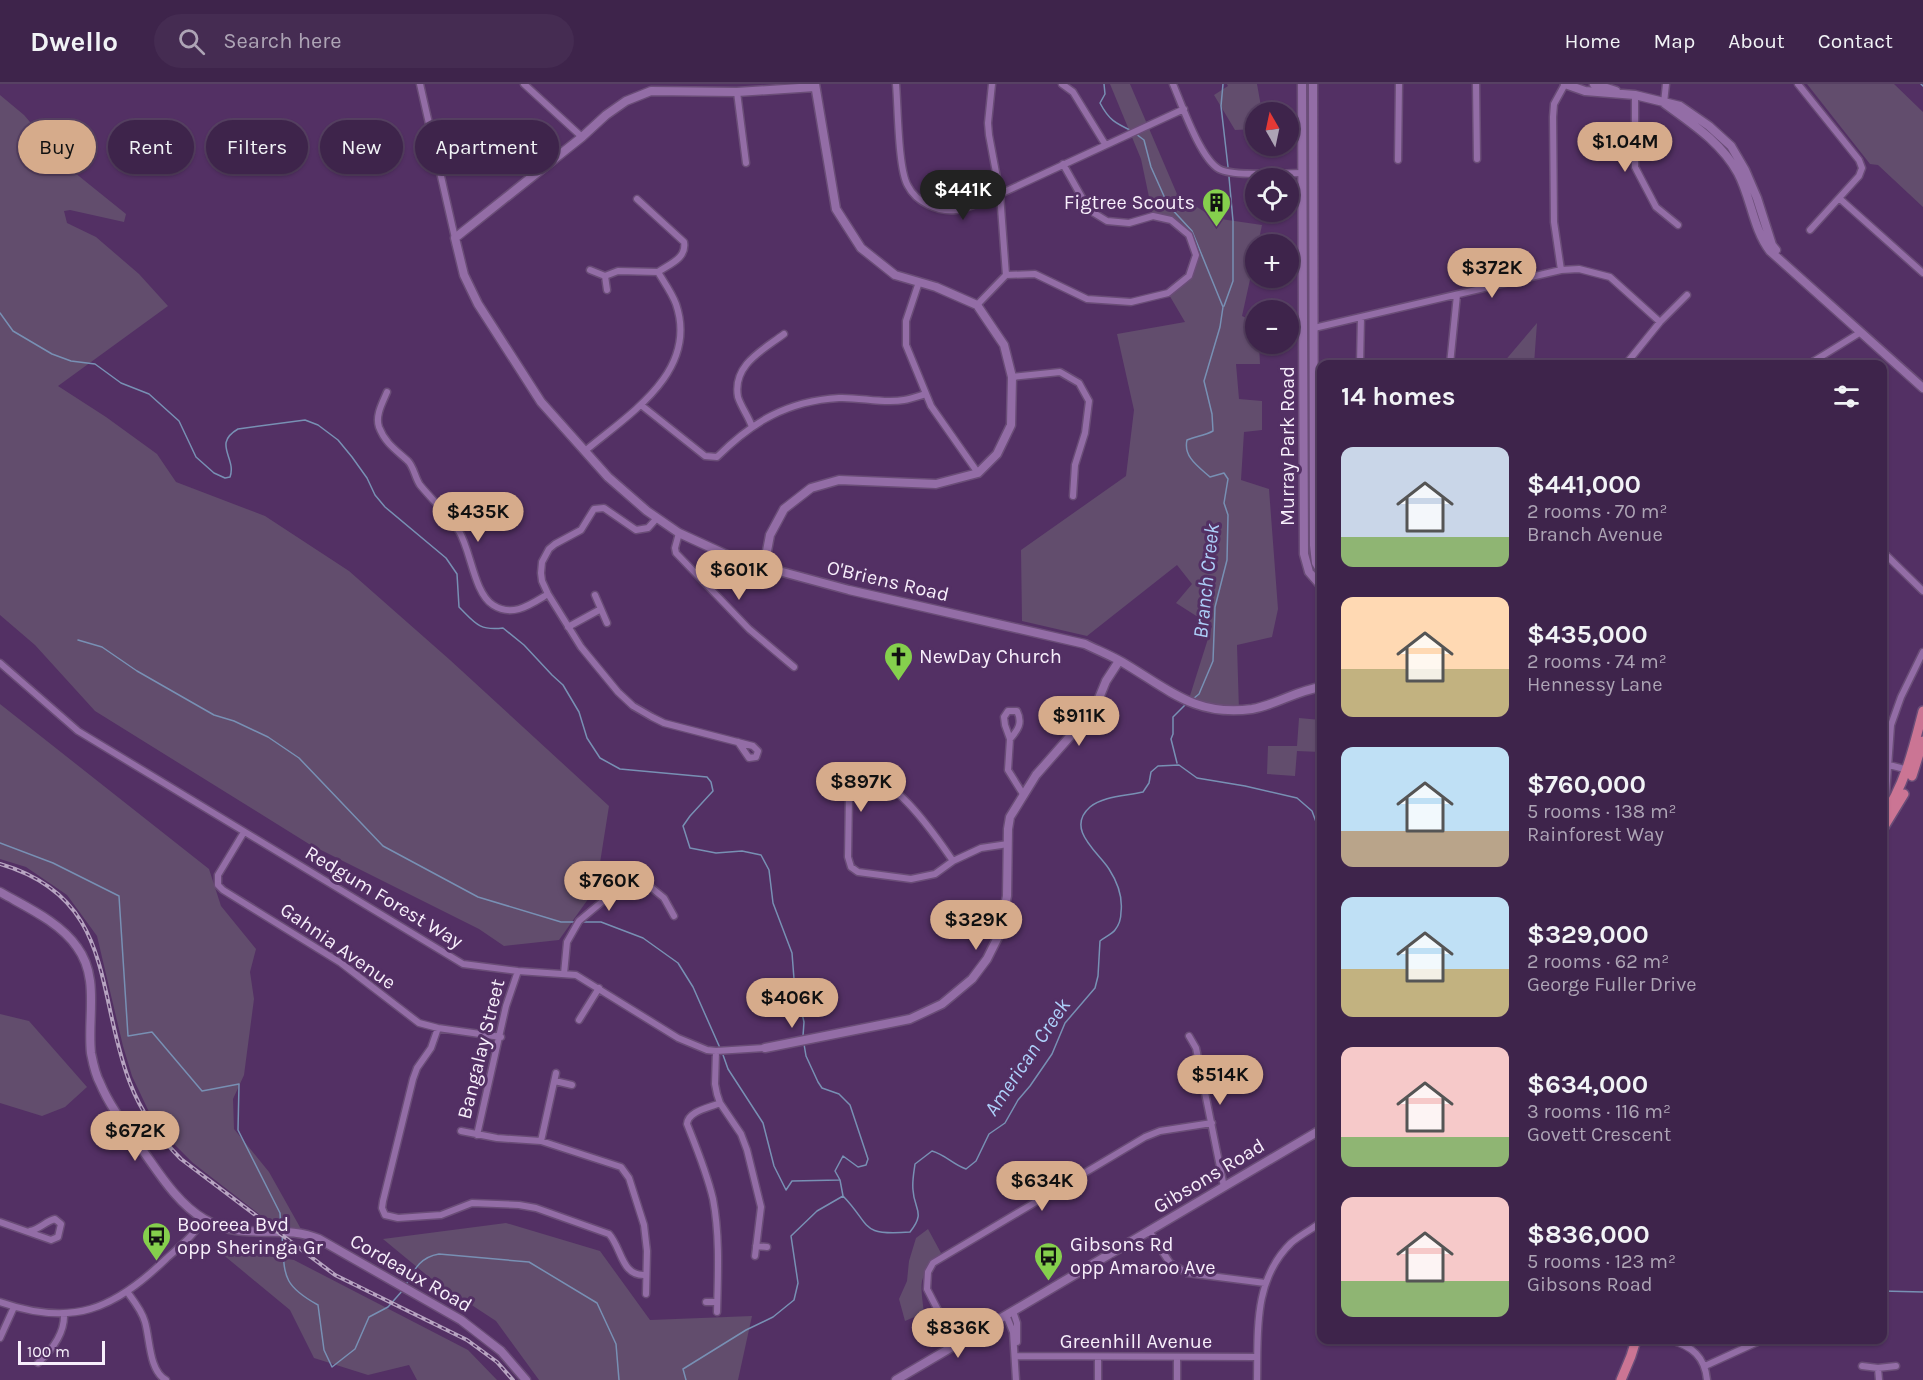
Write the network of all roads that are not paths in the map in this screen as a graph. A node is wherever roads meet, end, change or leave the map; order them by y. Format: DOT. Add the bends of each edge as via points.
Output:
graph roads {
  1 [pos="420,84"];
  2 [pos="524,84"];
  3 [pos="896,84"];
  4 [pos="992,84"];
  5 [pos="1062,84"];
  6 [pos="1173,84"];
  7 [pos="1302,84"];
  8 [pos="1313,84"];
  9 [pos="1398,84"];
  10 [pos="1476,84"];
  11 [pos="1565,84"];
  12 [pos="1594,84"];
  13 [pos="1666,84"];
  14 [pos="1798,84"];
  15 [pos="815,85"];
  16 [pos="651,87"];
  17 [pos="737,92"];
  18 [pos="1620,93"];
  19 [pos="1635,95"];
  20 [pos="1664,102"];
  21 [pos="1184,109"];
  22 [pos="582,137"];
  23 [pos="1105,144"];
  24 [pos="1477,159"];
  25 [pos="1398,160"];
  26 [pos="746,163"];
  27 [pos="1063,164"];
  28 [pos="1302,173"];
  29 [pos="1000,194"];
  30 [pos="1839,198"];
  31 [pos="637,199"];
  32 [pos="1678,225"];
  33 [pos="1810,230"];
  34 [pos="455,238"];
  35 [pos="590,270"];
  36 [pos="1561,270"];
  37 [pos="658,272"];
  38 [pos="1923,273"];
  39 [pos="1006,275"];
  40 [pos="605,276"];
  41 [pos="919,282"];
  42 [pos="608,290"];
  43 [pos="1457,295"];
  44 [pos="1687,295"];
  45 [pos="977,305"];
  46 [pos="1361,317"];
  47 [pos="1660,322"];
  48 [pos="1314,328"];
  49 [pos="1861,332"];
  50 [pos="784,334"];
  51 [pos="1360,360"];
  52 [pos="1450,360"];
  53 [pos="1629,360"];
  54 [pos="1816,360"];
  55 [pos="1012,377"];
  56 [pos="1923,387"];
  57 [pos="387,392"];
  58 [pos="926,394"];
  59 [pos="640,405"];
  60 [pos="752,427"];
  61 [pos="585,451"];
  62 [pos="978,473"];
  63 [pos="1074,496"];
  64 [pos="657,518"];
  65 [pos="679,534"];
  66 [pos="1887,556"];
  67 [pos="1316,563"];
  68 [pos="764,567"];
  69 [pos="1307,567"];
  70 [pos="1317,582"];
  71 [pos="1923,591"];
  72 [pos="548,594"];
  73 [pos="595,595"];
  74 [pos="601,609"];
  75 [pos="607,623"];
  76 [pos="568,627"];
  77 [pos="1923,652"];
  78 [pos="1119,661"];
  79 [pos="0,663"];
  80 [pos="794,667"];
  81 [pos="1317,688"];
  82 [pos="1923,711"];
  83 [pos="1010,739"];
  84 [pos="1923,741"];
  85 [pos="738,742"];
  86 [pos="1887,750"];
  87 [pos="1887,764"];
  88 [pos="1908,770"];
  89 [pos="1023,794"];
  90 [pos="1887,810"];
  91 [pos="1887,822"];
  92 [pos="244,832"];
  93 [pos="1008,844"];
  94 [pos="953,861"];
  95 [pos="0,892"];
  96 [pos="674,916"];
  97 [pos="518,971"];
  98 [pos="564,974"];
  99 [pos="599,988"];
  100 [pos="579,1020"];
  101 [pos="438,1029"];
  102 [pos="1189,1036"];
  103 [pos="501,1037"];
  104 [pos="765,1047"];
  105 [pos="716,1051"];
  106 [pos="556,1073"];
  107 [pos="555,1081"];
  108 [pos="572,1085"];
  109 [pos="720,1103"];
  110 [pos="1212,1123"];
  111 [pos="461,1131"];
  112 [pos="1317,1132"];
  113 [pos="477,1136"];
  114 [pos="542,1141"];
  115 [pos="1224,1187"];
  116 [pos="203,1219"];
  117 [pos="0,1222"];
  118 [pos="1317,1225"];
  119 [pos="30,1231"];
  120 [pos="1149,1231"];
  121 [pos="756,1246"];
  122 [pos="767,1247"];
  123 [pos="755,1256"];
  124 [pos="645,1275"];
  125 [pos="1265,1283"];
  126 [pos="128,1293"];
  127 [pos="646,1294"];
  128 [pos="0,1302"];
  129 [pos="706,1302"];
  130 [pos="717,1302"];
  131 [pos="14,1307"];
  132 [pos="717,1312"];
  133 [pos="1010,1313"];
  134 [pos="64,1314"];
  135 [pos="0,1338"];
  136 [pos="1634,1344"];
  137 [pos="1691,1344"];
  138 [pos="1752,1344"];
  139 [pos="956,1345"];
  140 [pos="1015,1354"];
  141 [pos="1257,1357"];
  142 [pos="1098,1358"];
  143 [pos="1178,1358"];
  144 [pos="38,1363"];
  145 [pos="1705,1366"];
  146 [pos="1862,1366"];
  147 [pos="1896,1366"];
  148 [pos="1878,1368"];
  149 [pos="166,1380"];
  150 [pos="526,1380"];
  151 [pos="896,1380"];
  152 [pos="1016,1380"];
  153 [pos="1098,1380"];
  154 [pos="1178,1380"];
  155 [pos="1257,1380"];
  156 [pos="1621,1380"];
  157 [pos="1707,1380"];
  158 [pos="1879,1380"];
  1 -- 34 [label="street, O'Briens Road"];
  2 -- 22 [label="street"];
  3 -- 29 [label="street" via="903,173 909,189 936,209 954,210"];
  4 -- 29 [label="street" via="988,123"];
  5 -- 23 [label="street" via="1073,92"];
  6 -- 21 [label="street"];
  7 -- 28 [label="street, Murray Park Road"];
  8 -- 48 [label="street, Murray Park Road"];
  9 -- 25 [label="street"];
  10 -- 24 [label="street"];
  11 -- 18 [label="street" via="1585,91"];
  11 -- 36 [label="street" via="1554,104 1553,117 1554,222"];
  12 -- 18 [label="street"];
  13 -- 20 [label="street"];
  14 -- 30 [label="street" via="1862,168"];
  15 -- 17 [label="street"];
  15 -- 41 [label="street" via="836,209 861,249 895,275"];
  16 -- 17 [label="street"];
  16 -- 22 [label="street" via="606,115"];
  17 -- 26 [label="street"];
  18 -- 19 [label="street"];
  19 -- 20 [label="street"];
  19 -- 32 [label="street" via="1635,167 1656,207"];
  20 -- 49 [label="street" via="1680,106 1731,146 1746,170 1772,245 1788,265"];
  21 -- 23 [label="street"];
  21 -- 28 [label="street" via="1205,156 1219,169"];
  22 -- 34 [label="street"];
  23 -- 27 [label="street"];
  27 -- 29 [label="street"];
  27 -- 39 [label="street" via="1089,210 1107,221 1128,223 1153,216 1172,220 1189,235 1196,255 1190,276 1168,293 1131,302 1087,299 1035,274"];
  28 -- 69 [label="street, Murray Park Road"];
  29 -- 39 [label="street"];
  30 -- 33 [label="street"];
  30 -- 38 [label="street"];
  31 -- 37 [label="street" via="684,242 681,257"];
  34 -- 61 [label="street, O'Briens Road" via="464,275 478,304 541,402"];
  35 -- 40 [label="street"];
  36 -- 43 [label="street"];
  36 -- 47 [label="street" via="1579,269 1610,277"];
  37 -- 40 [label="street" via="618,271"];
  37 -- 59 [label="street" via="675,302 680,335 674,364 655,392"];
  39 -- 45 [label="street"];
  40 -- 42 [label="street"];
  41 -- 45 [label="street"];
  41 -- 58 [label="street" via="906,321 906,345"];
  43 -- 46 [label="street"];
  43 -- 52 [label="street"];
  44 -- 47 [label="street"];
  45 -- 55 [label="street" via="1004,345"];
  46 -- 48 [label="street"];
  46 -- 51 [label="street"];
  47 -- 53 [label="street"];
  48 -- 67 [label="street, Murray Park Road"];
  49 -- 54 [label="street"];
  49 -- 56 [label="street"];
  50 -- 60 [label="street" via="747,362 740,374 738,398"];
  55 -- 62 [label="street" via="1011,425 997,454"];
  55 -- 63 [label="street" via="1060,372 1079,383 1089,401 1075,465"];
  57 -- 72 [label="street" via="377,419 382,434 410,463 419,484 460,532 485,598 496,607 513,610"];
  58 -- 60 [label="street" via="902,401 839,398 803,403"];
  58 -- 62 [label="street"];
  59 -- 60 [label="street" via="705,456 717,457"];
  59 -- 61 [label="street"];
  61 -- 64 [label="street, O'Briens Road" via="625,494"];
  62 -- 68 [label="street" via="936,484 839,480 811,488 784,509 770,535"];
  64 -- 65 [label="street, O'Briens Road"];
  64 -- 72 [label="street" via="648,528 636,530 604,508 594,509 581,530 555,544 546,554 541,573"];
  65 -- 68 [label="street, O'Briens Road"];
  65 -- 80 [label="street" via="676,553 749,629"];
  66 -- 71 [label="street"];
  67 -- 69 [label="street"];
  68 -- 78 [label="street, O'Briens Road" via="1085,644"];
  69 -- 70 [label="street"];
  72 -- 76 [label="street"];
  73 -- 74 [label="street"];
  74 -- 75 [label="street"];
  74 -- 76 [label="street"];
  76 -- 85 [label="street" via="633,706 664,723"];
  77 -- 86 [label="street" via="1895,711"];
  78 -- 81 [label="street, O'Briens Road" via="1188,702 1227,712 1255,709"];
  78 -- 89 [label="street, Redgum Forest Way" via="1095,708"];
  79 -- 92 [label="street, Redgum Forest Way" via="78,731"];
  82 -- 88 [label="main road"];
  83 -- 89 [label="street" via="1008,770"];
  84 -- 91 [label="main road" via="1913,774"];
  87 -- 88 [label="street"];
  88 -- 90 [label="main road"];
  89 -- 93 [label="street, Redgum Forest Way" via="1010,817"];
  92 -- 97 [label="street, Redgum Forest Way" via="462,964"];
  92 -- 101 [label="street, Gahnia Avenue" via="218,875 218,885 341,963 418,1023"];
  93 -- 94 [label="street" via="981,848"];
  93 -- 104 [label="street, Redgum Forest Way" via="1007,896 999,935 987,959 957,992 910,1019"];
  94 -- 94 [label="street" via="935,874 911,879 854,870 848,862 850,789 870,777 892,789 921,816"];
  95 -- 116 [label="street, Cordeaux Road" via="53,924 82,954 91,989 90,1040 98,1080 167,1185"];
  96 -- 98 [label="street" via="664,898 642,880 627,881 579,921 567,942"];
  97 -- 98 [label="street, Redgum Forest Way"];
  97 -- 103 [label="street, Bangalay Street"];
  98 -- 99 [label="street, Redgum Forest Way" via="576,975"];
  99 -- 100 [label="street"];
  99 -- 105 [label="street, Redgum Forest Way" via="678,1038"];
  101 -- 103 [label="street, Gahnia Avenue"];
  101 -- 124 [label="street" via="412,1079 383,1201 385,1215 441,1215 472,1203 527,1206 609,1234 629,1271"];
  102 -- 110 [label="street" via="1197,1048"];
  103 -- 113 [label="street, Bangalay Street"];
  104 -- 105 [label="street, Redgum Forest Way"];
  105 -- 109 [label="street" via="715,1084"];
  106 -- 107 [label="street"];
  107 -- 108 [label="street"];
  107 -- 114 [label="street"];
  109 -- 121 [label="street" via="741,1134 758,1191 761,1207"];
  109 -- 130 [label="street" via="687,1119 712,1199 718,1242"];
  110 -- 115 [label="street"];
  110 -- 139 [label="street" via="1145,1137 933,1263 927,1289"];
  111 -- 113 [label="street"];
  112 -- 115 [label="street, Gibsons Road"];
  113 -- 114 [label="street"];
  114 -- 124 [label="street" via="626,1171 644,1225"];
  115 -- 120 [label="street, Gibsons Road"];
  116 -- 126 [label="street" via="184,1242"];
  116 -- 150 [label="street, Cordeaux Road" via="239,1232 319,1239 471,1327 510,1360"];
  117 -- 119 [label="street"];
  118 -- 125 [label="street" via="1292,1242"];
  119 -- 119 [label="street" via="51,1220 61,1224 58,1237 51,1240"];
  120 -- 125 [label="street" via="1170,1263 1187,1273"];
  120 -- 133 [label="street, Gibsons Road"];
  121 -- 122 [label="street"];
  121 -- 123 [label="street"];
  124 -- 127 [label="street"];
  125 -- 141 [label="street" via="1257,1319"];
  126 -- 134 [label="street" via="96,1308"];
  126 -- 149 [label="street" via="144,1320 154,1362"];
  128 -- 131 [label="street"];
  129 -- 130 [label="street"];
  130 -- 132 [label="street"];
  131 -- 134 [label="street"];
  131 -- 135 [label="street"];
  133 -- 139 [label="street, Gibsons Road"];
  133 -- 140 [label="street" via="1017,1323"];
  134 -- 144 [label="street" via="61,1332"];
  136 -- 156 [label="main road"];
  137 -- 145 [label="street"];
  138 -- 145 [label="street"];
  139 -- 151 [label="street, Gibsons Road"];
  140 -- 142 [label="street, Greenhill Avenue"];
  140 -- 152 [label="street"];
  141 -- 143 [label="street, Greenhill Avenue"];
  141 -- 155 [label="street"];
  142 -- 143 [label="street, Greenhill Avenue"];
  142 -- 153 [label="street"];
  143 -- 154 [label="street"];
  145 -- 157 [label="street"];
  146 -- 148 [label="street"];
  147 -- 148 [label="street"];
  148 -- 158 [label="street"];
}
